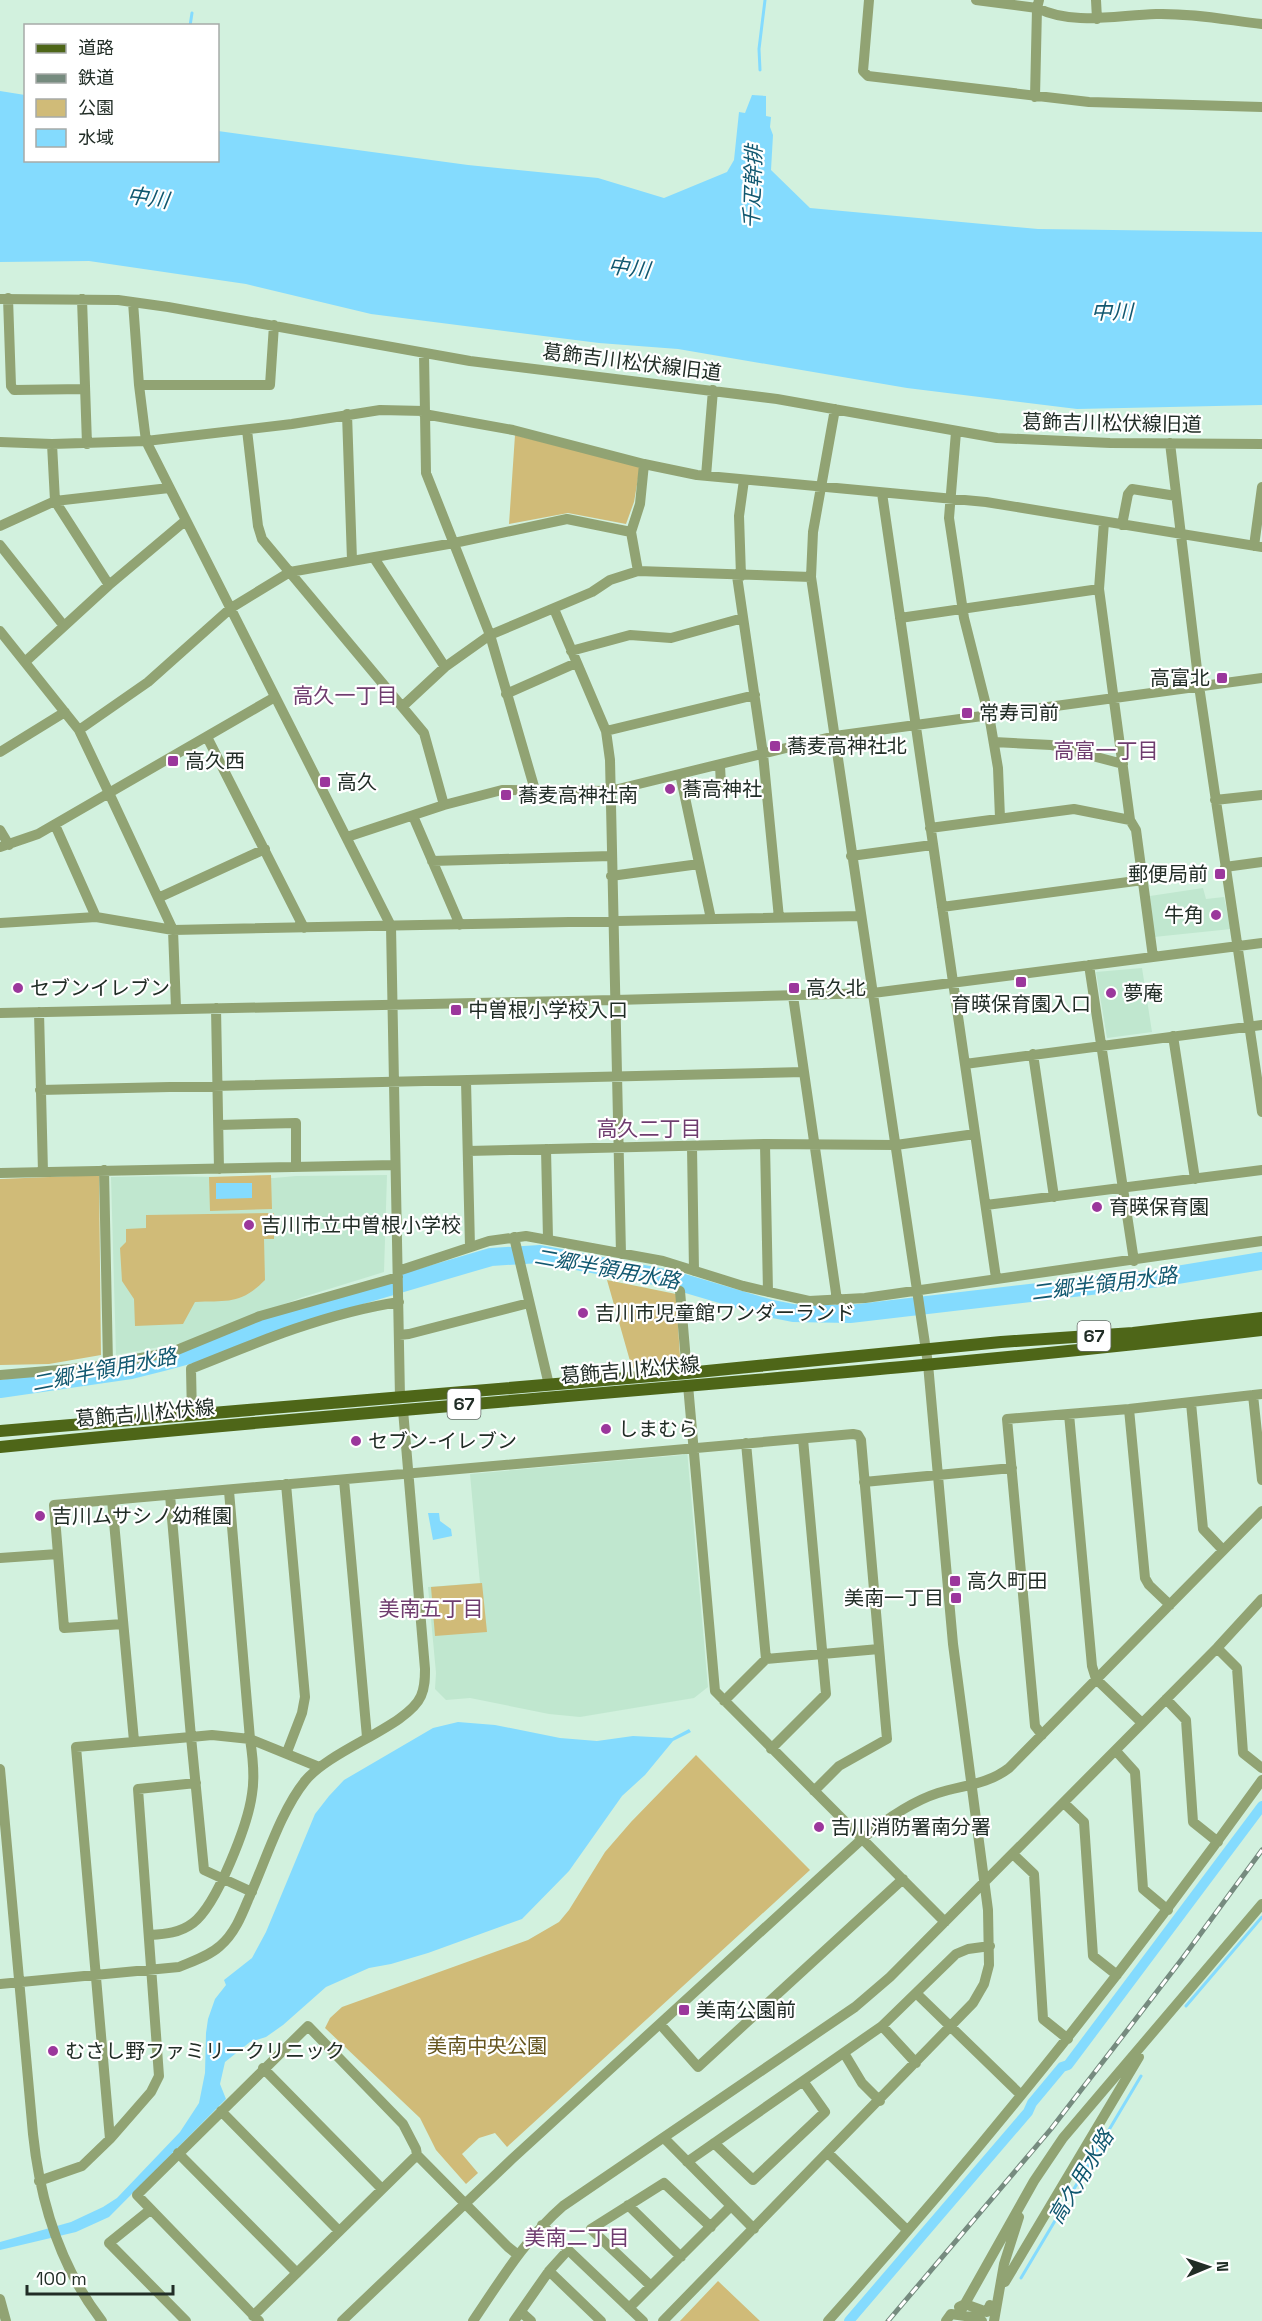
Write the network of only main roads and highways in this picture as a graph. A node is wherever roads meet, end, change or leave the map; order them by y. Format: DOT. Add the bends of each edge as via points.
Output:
graph roads {
  1 [pos="1262,1318"];
  2 [pos="1262,1330"];
  3 [pos="688,1379"];
  4 [pos="401,1404"];
  5 [pos="0,1431"];
  6 [pos="0,1447"];
  1 -- 3 [label="main road, 葛飾吉川松伏線 / 67" via="1133,1333 926,1349"];
  2 -- 3 [label="main road, 葛飾吉川松伏線 / 67" via="1038,1355"];
  3 -- 4 [label="main road, 葛飾吉川松伏線 / 67"];
  3 -- 4 [label="main road, 葛飾吉川松伏線 / 67" via="549,1385"];
  4 -- 5 [label="main road, 葛飾吉川松伏線 / 67"];
  4 -- 6 [label="main road, 葛飾吉川松伏線 / 67"];
}
